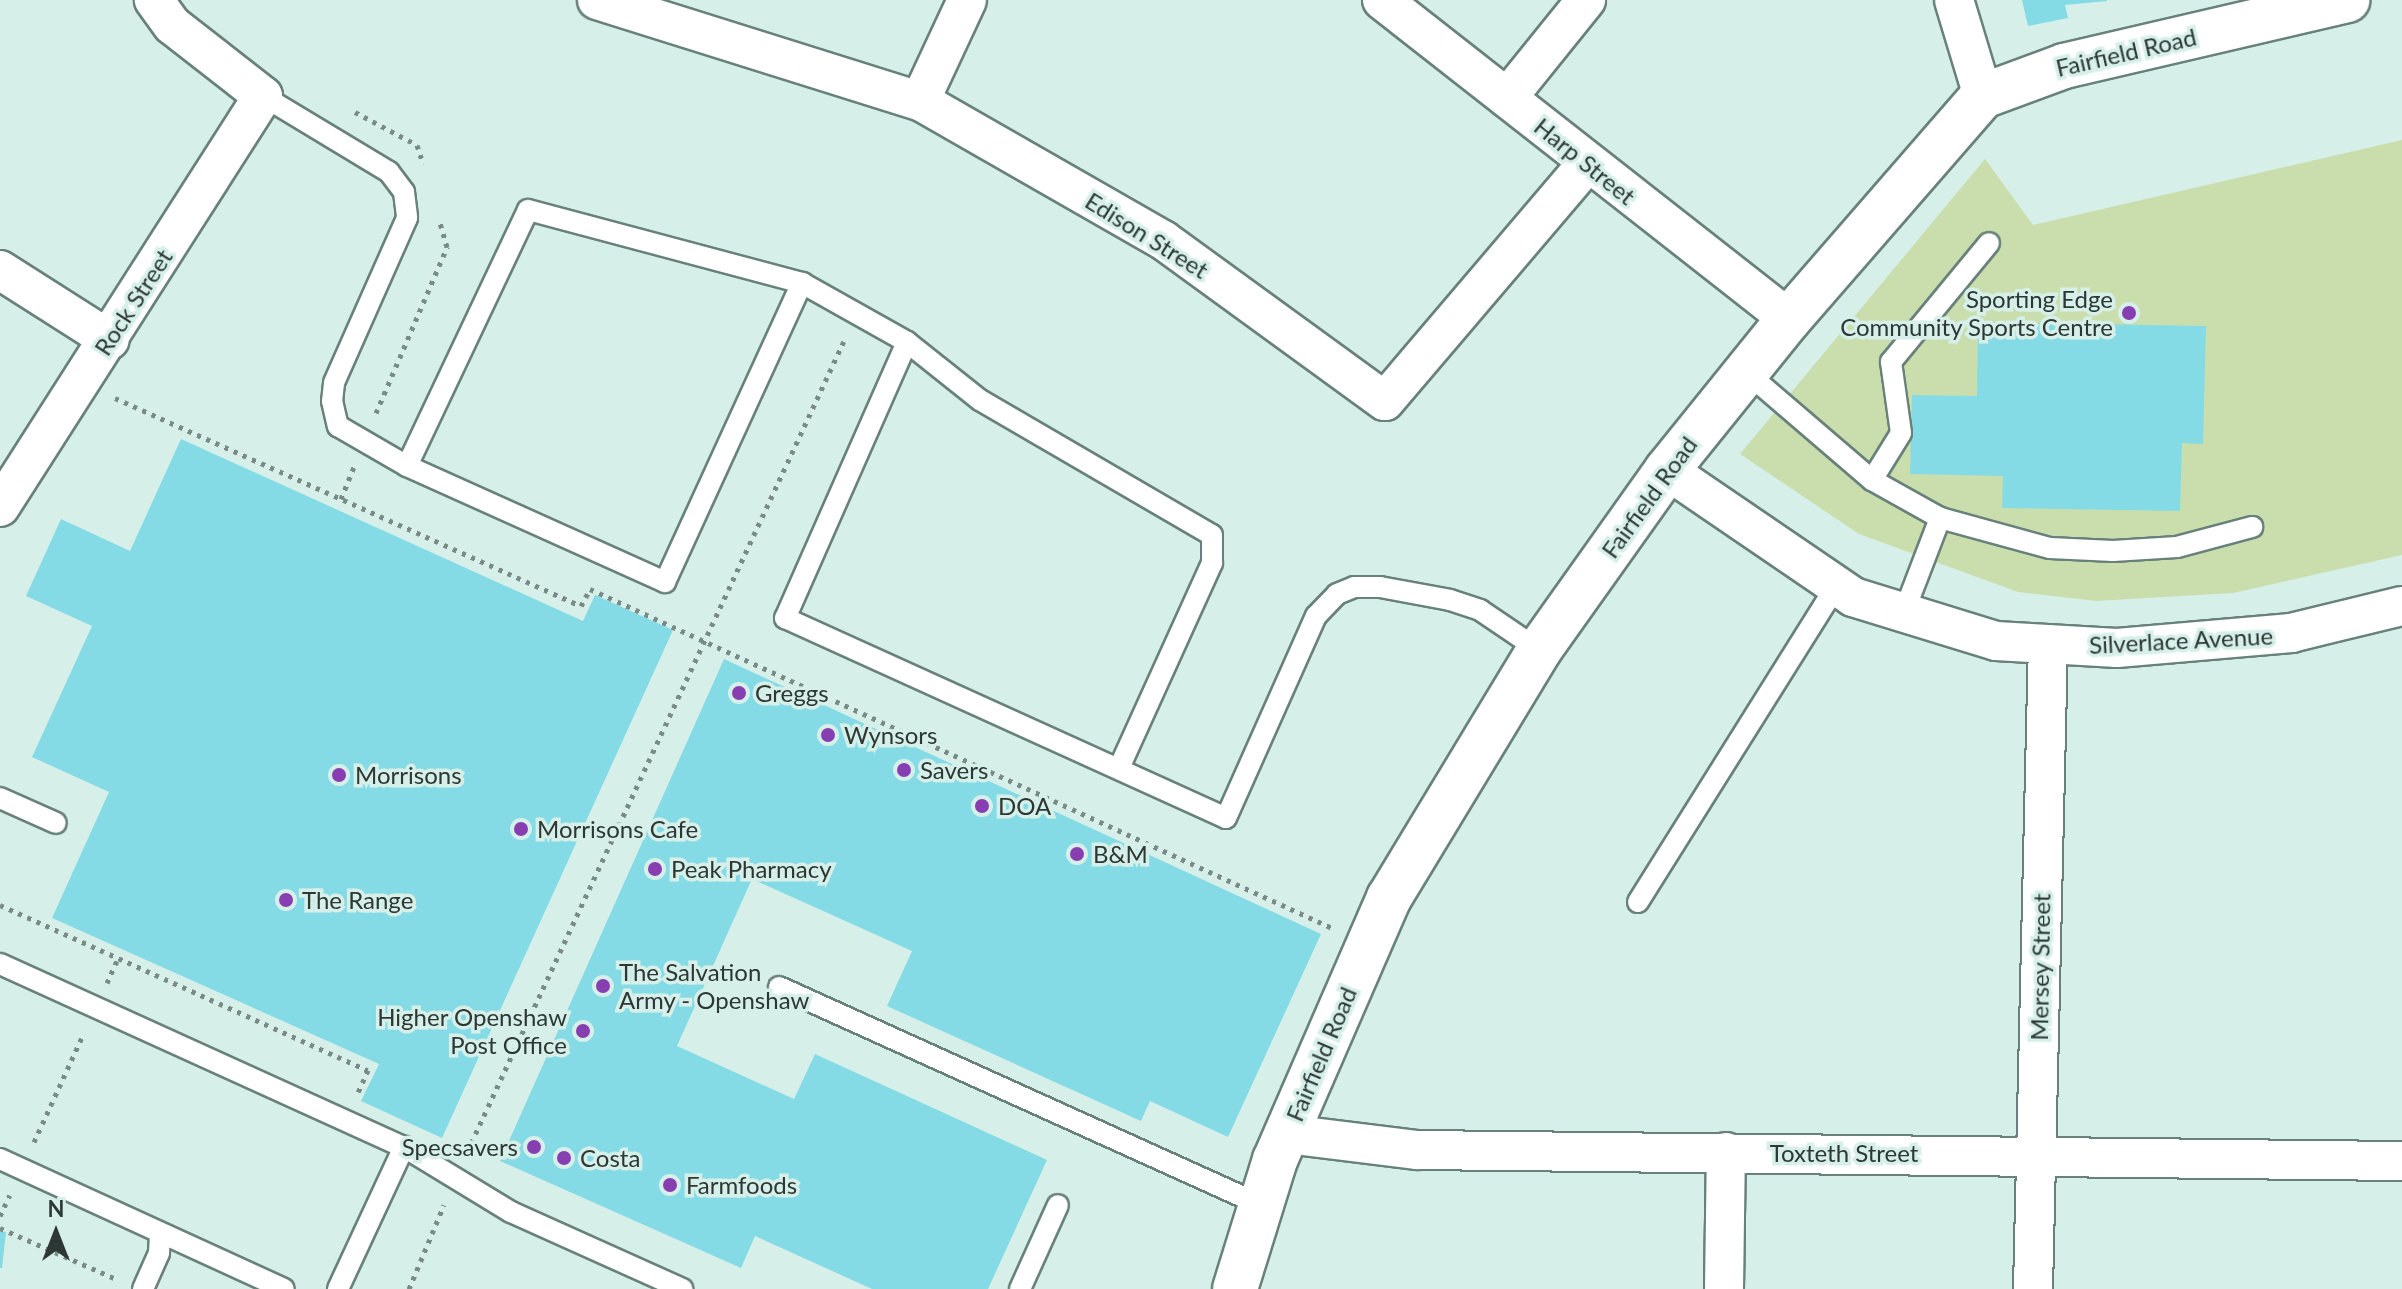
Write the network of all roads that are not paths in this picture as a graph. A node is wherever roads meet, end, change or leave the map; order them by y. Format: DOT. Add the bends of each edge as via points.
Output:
graph roads {
  1 [pos="154,0"];
  2 [pos="597,0"];
  3 [pos="967,0"];
  4 [pos="1382,0"];
  5 [pos="1586,0"];
  6 [pos="1954,0"];
  7 [pos="2347,0"];
  8 [pos="263,96"];
  9 [pos="1983,96"];
  10 [pos="1507,98"];
  11 [pos="920,101"];
  12 [pos="1587,164"];
  13 [pos="1989,243"];
  14 [pos="0,270"];
  15 [pos="802,283"];
  16 [pos="1789,319"];
  17 [pos="110,340"];
  18 [pos="907,342"];
  19 [pos="1746,372"];
  20 [pos="407,466"];
  21 [pos="1667,470"];
  22 [pos="1872,480"];
  23 [pos="0,507"];
  24 [pos="1940,518"];
  25 [pos="2252,527"];
  26 [pos="1837,585"];
  27 [pos="2402,606"];
  28 [pos="1904,612"];
  29 [pos="2048,644"];
  30 [pos="1539,650"];
  31 [pos="1119,768"];
  32 [pos="0,798"];
  33 [pos="56,823"];
  34 [pos="1638,902"];
  35 [pos="0,964"];
  36 [pos="779,987"];
  37 [pos="1287,1134"];
  38 [pos="404,1147"];
  39 [pos="1726,1152"];
  40 [pos="2035,1155"];
  41 [pos="0,1159"];
  42 [pos="2402,1161"];
  43 [pos="1058,1205"];
  44 [pos="1261,1205"];
  45 [pos="160,1233"];
  46 [pos="135,1286"];
  47 [pos="284,1289"];
  48 [pos="338,1289"];
  49 [pos="682,1289"];
  50 [pos="1020,1289"];
  51 [pos="1235,1289"];
  52 [pos="1724,1289"];
  53 [pos="2033,1289"];
  1 -- 8 [label="street" via="172,25"];
  2 -- 11 [label="street, Edison Street"];
  3 -- 11 [label="street"];
  4 -- 10 [label="street, Harp Street"];
  5 -- 10 [label="street"];
  6 -- 9 [label="street"];
  7 -- 9 [label="street, Fairfield Road" via="2064,66"];
  8 -- 17 [label="street, Rock Street"];
  8 -- 20 [label="lane" via="389,172 404,192 407,218 332,401 338,426"];
  9 -- 16 [label="street, Fairfield Road"];
  10 -- 12 [label="street, Harp Street"];
  11 -- 12 [label="street, Edison Street" via="1163,240 1385,401"];
  12 -- 16 [label="street, Harp Street"];
  13 -- 22 [label="lane" via="1891,362 1901,433"];
  14 -- 17 [label="street"];
  15 -- 18 [label="lane"];
  15 -- 20 [label="lane" via="528,210"];
  15 -- 20 [label="lane" via="665,582"];
  16 -- 19 [label="street, Fairfield Road"];
  17 -- 23 [label="street, Rock Street"];
  18 -- 31 [label="lane" via="980,400 1212,535 1212,563"];
  18 -- 31 [label="lane" via="785,618"];
  19 -- 21 [label="street, Fairfield Road"];
  19 -- 22 [label="lane"];
  21 -- 26 [label="street, Silverlace Avenue"];
  21 -- 30 [label="street, Fairfield Road"];
  22 -- 24 [label="lane"];
  24 -- 25 [label="lane" via="2050,548 2113,551 2177,547"];
  24 -- 28 [label="lane"];
  26 -- 28 [label="street, Silverlace Avenue" via="1853,597"];
  26 -- 34 [label="lane"];
  27 -- 29 [label="street, Silverlace Avenue" via="2291,633 2117,648"];
  28 -- 29 [label="street, Silverlace Avenue" via="1996,641"];
  29 -- 40 [label="street, Mersey Street"];
  30 -- 31 [label="lane" via="1480,610 1380,587 1354,587 1337,594 1316,616 1226,818"];
  30 -- 37 [label="street, Fairfield Road" via="1389,898"];
  32 -- 33 [label="lane"];
  35 -- 38 [label="lane"];
  36 -- 44 [label="lane"];
  37 -- 39 [label="street, Toxteth Street" via="1417,1150"];
  37 -- 44 [label="street, Fairfield Road"];
  38 -- 48 [label="lane"];
  38 -- 49 [label="lane" via="511,1212"];
  39 -- 40 [label="street, Toxteth Street"];
  39 -- 52 [label="street"];
  40 -- 42 [label="street, Toxteth Street"];
  40 -- 53 [label="street, Mersey Street"];
  41 -- 45 [label="lane"];
  43 -- 50 [label="lane"];
  44 -- 51 [label="street, Fairfield Road"];
  45 -- 46 [label="lane" via="159,1253"];
  45 -- 47 [label="lane"];
}
